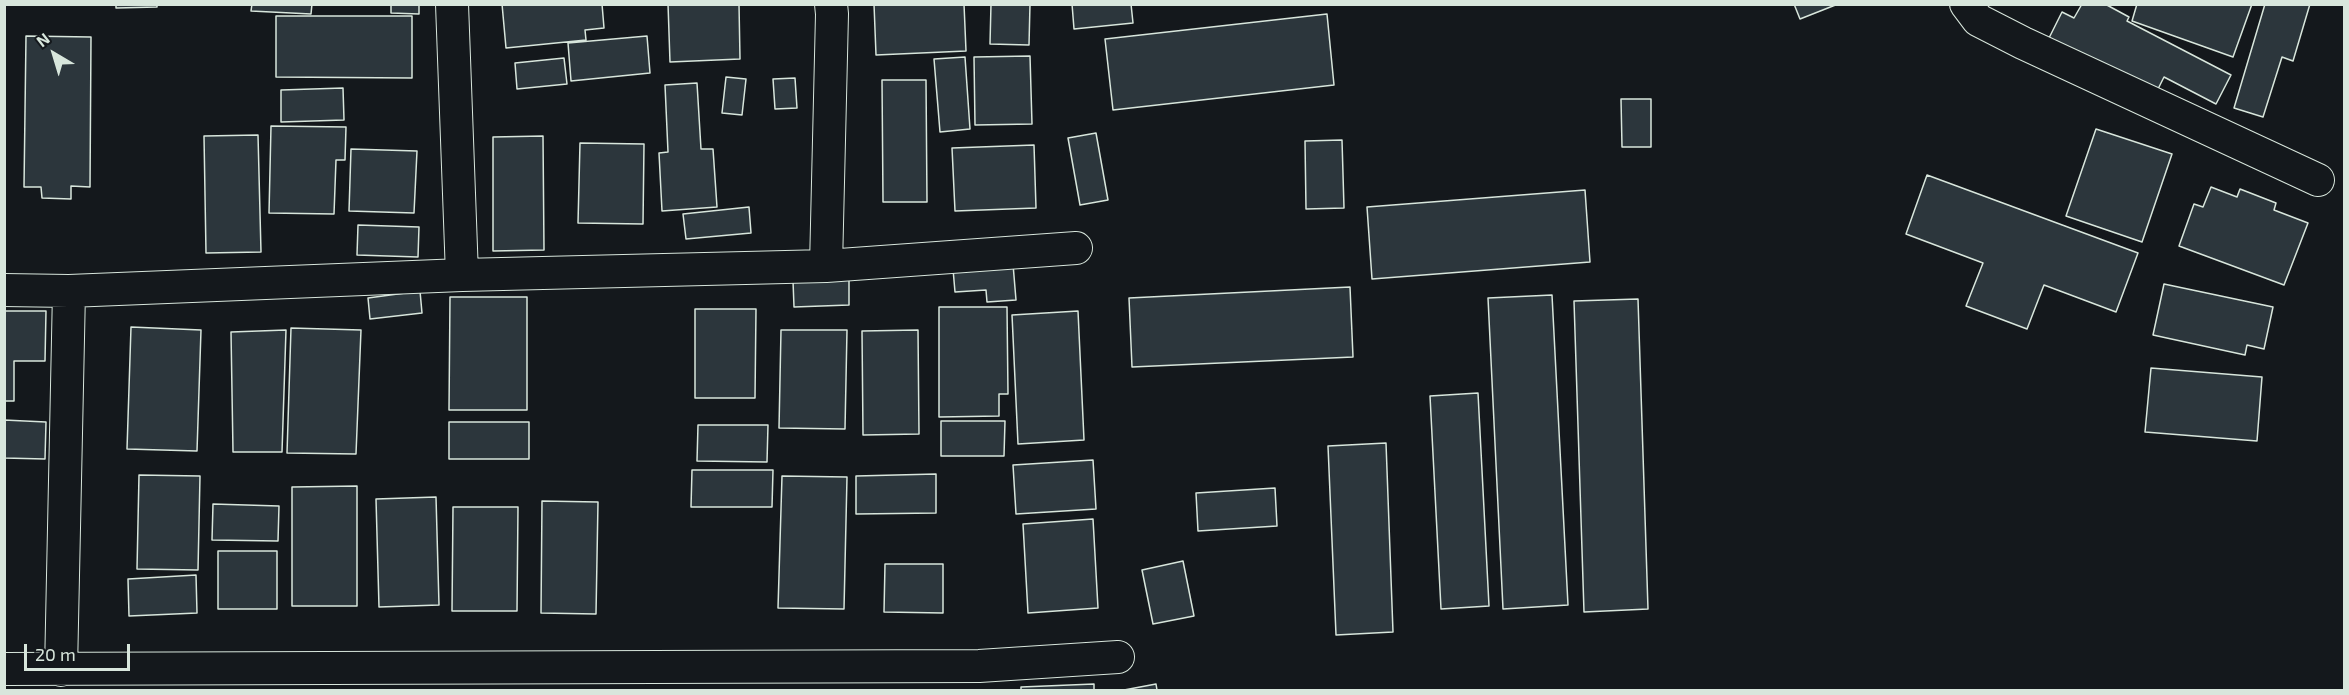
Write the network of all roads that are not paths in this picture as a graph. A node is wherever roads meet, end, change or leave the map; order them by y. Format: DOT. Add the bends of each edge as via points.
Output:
graph roads {
  1 [pos="452,4"];
  2 [pos="831,4"];
  3 [pos="1965,4"];
  4 [pos="2318,180"];
  5 [pos="1076,248"];
  6 [pos="826,266"];
  7 [pos="462,275"];
  8 [pos="4,290"];
  9 [pos="69,291"];
  10 [pos="1118,657"];
  11 [pos="4,669"];
  12 [pos="61,670"];
  13 [pos="979,678"];
  1 -- 7 [label="street"];
  2 -- 6 [label="street"];
  3 -- 4 [label="street" via="1978,20 2023,44"];
  5 -- 6 [label="street"];
  6 -- 7 [label="street"];
  7 -- 9 [label="street"];
  8 -- 9 [label="street"];
  9 -- 12 [label="street"];
  10 -- 13 [label="street"];
  11 -- 12 [label="street"];
  12 -- 13 [label="street"];
}
